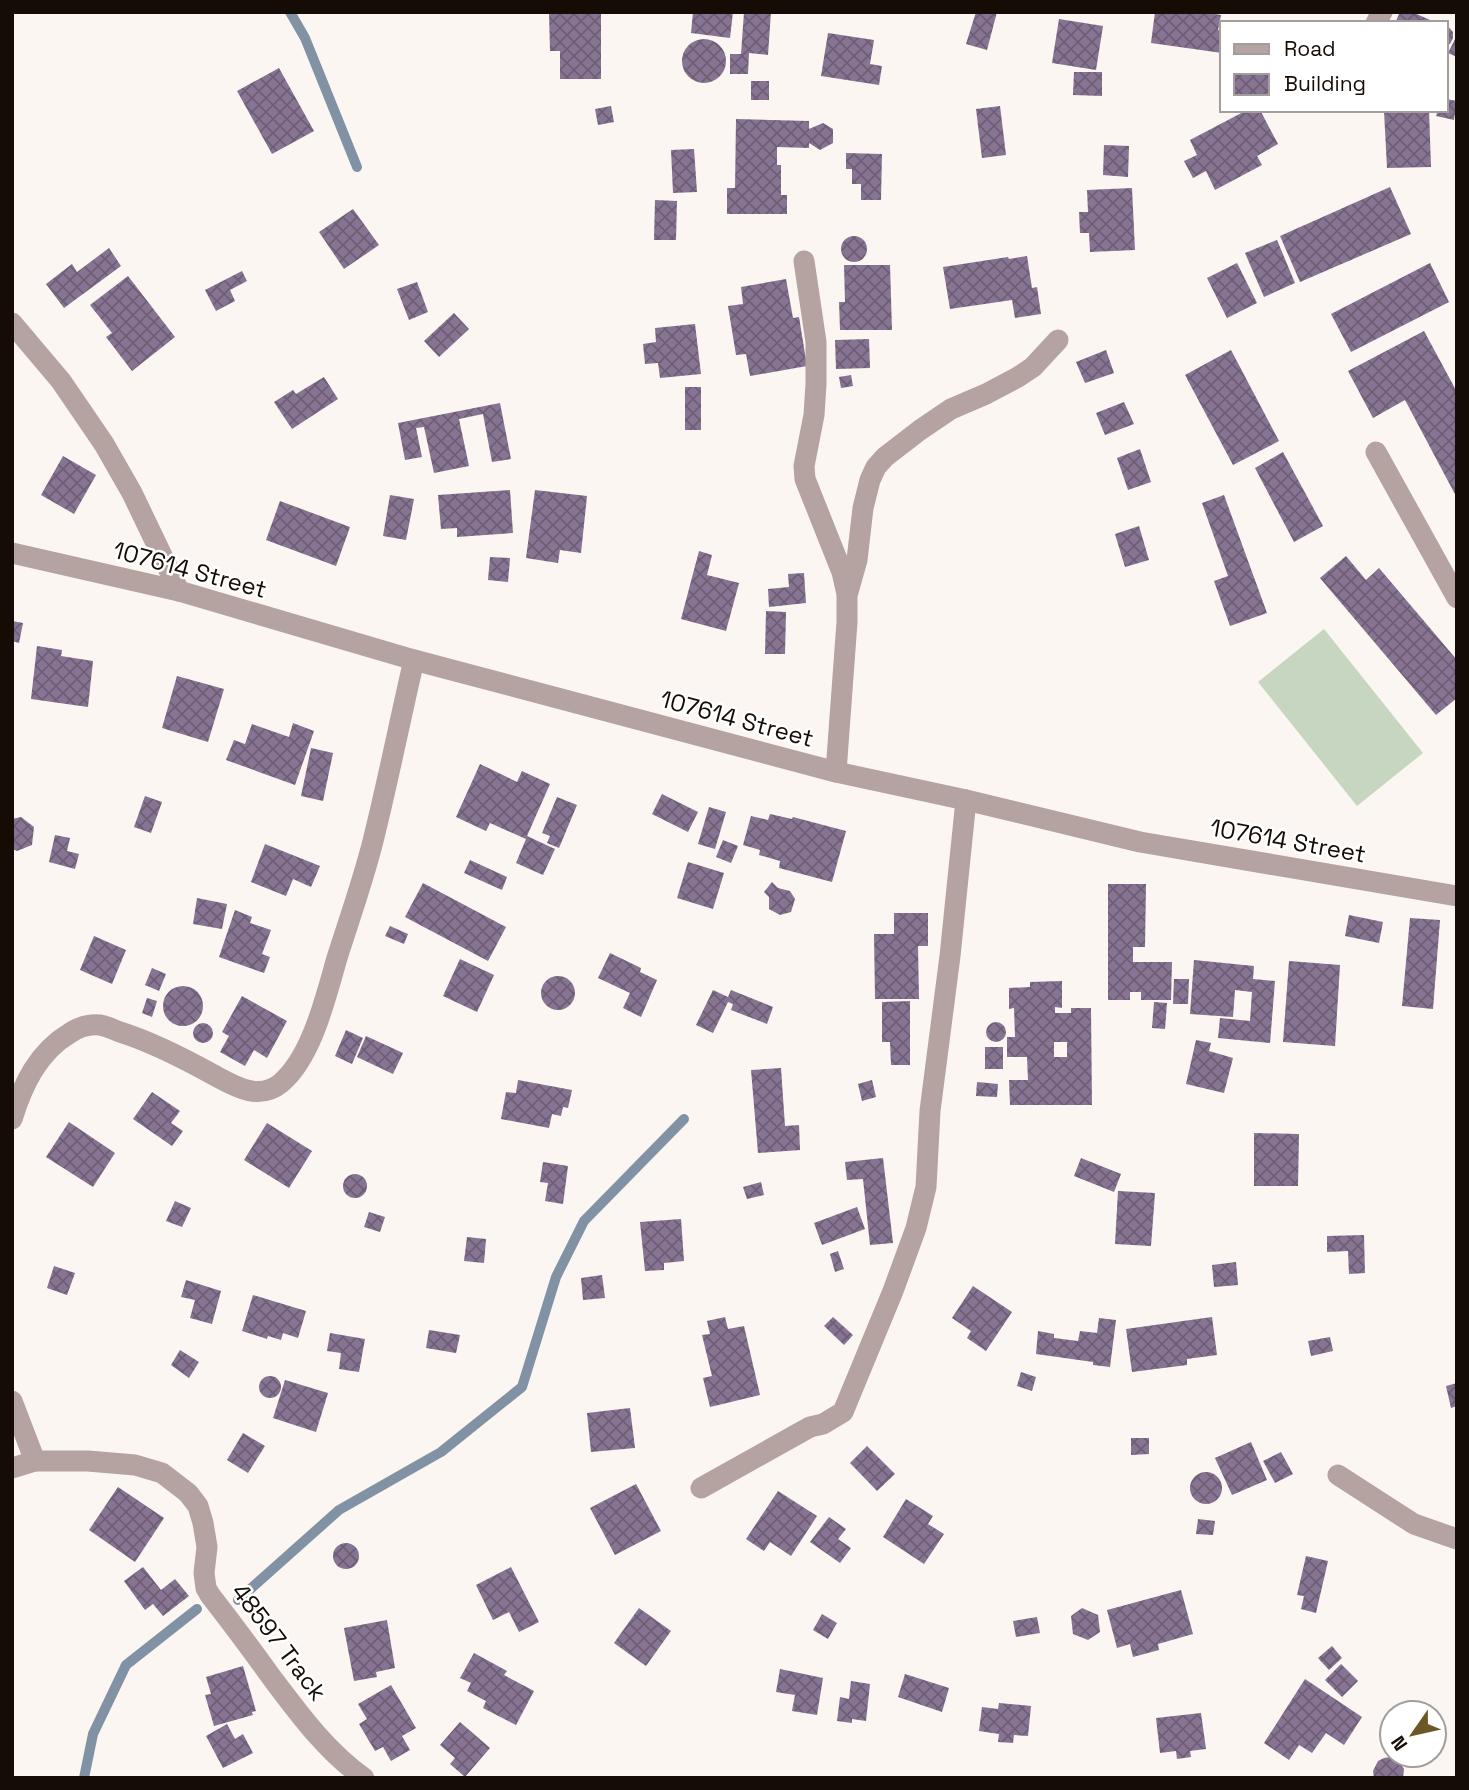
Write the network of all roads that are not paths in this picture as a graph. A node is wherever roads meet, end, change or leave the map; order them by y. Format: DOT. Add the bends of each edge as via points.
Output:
graph roads {
  1 [pos="804,261"];
  2 [pos="12,323"];
  3 [pos="1058,340"];
  4 [pos="1376,452"];
  5 [pos="12,553"];
  6 [pos="179,591"];
  7 [pos="847,594"];
  8 [pos="1457,598"];
  9 [pos="414,660"];
  10 [pos="836,772"];
  11 [pos="965,800"];
  12 [pos="1457,896"];
  13 [pos="12,1119"];
  14 [pos="12,1401"];
  15 [pos="36,1461"];
  16 [pos="12,1468"];
  17 [pos="1338,1475"];
  18 [pos="701,1488"];
  19 [pos="1457,1539"];
  20 [pos="364,1778"];
  1 -- 7 [label="street" via="817,384 805,479"];
  2 -- 6 [label="street" via="61,381 104,444"];
  3 -- 7 [label="street" via="1033,367 951,410 876,467 863,508"];
  4 -- 8 [label="street"];
  5 -- 6 [label="street, 107614 Street"];
  6 -- 9 [label="street, 107614 Street"];
  7 -- 10 [label="street"];
  9 -- 10 [label="street, 107614 Street"];
  9 -- 13 [label="street" via="372,844 320,1016 290,1072 279,1084 253,1092 133,1036 101,1025 85,1026 56,1042 38,1061"];
  10 -- 11 [label="street, 107614 Street"];
  11 -- 12 [label="street, 107614 Street" via="1140,842"];
  11 -- 18 [label="street" via="930,1111 926,1187 893,1290 843,1412"];
  14 -- 15 [label="street"];
  15 -- 16 [label="street, 48597 Track"];
  15 -- 20 [label="street, 48597 Track" via="135,1465 162,1473 188,1493 203,1523 207,1547 204,1573 210,1595 321,1740"];
  17 -- 19 [label="street" via="1414,1524"];
}
